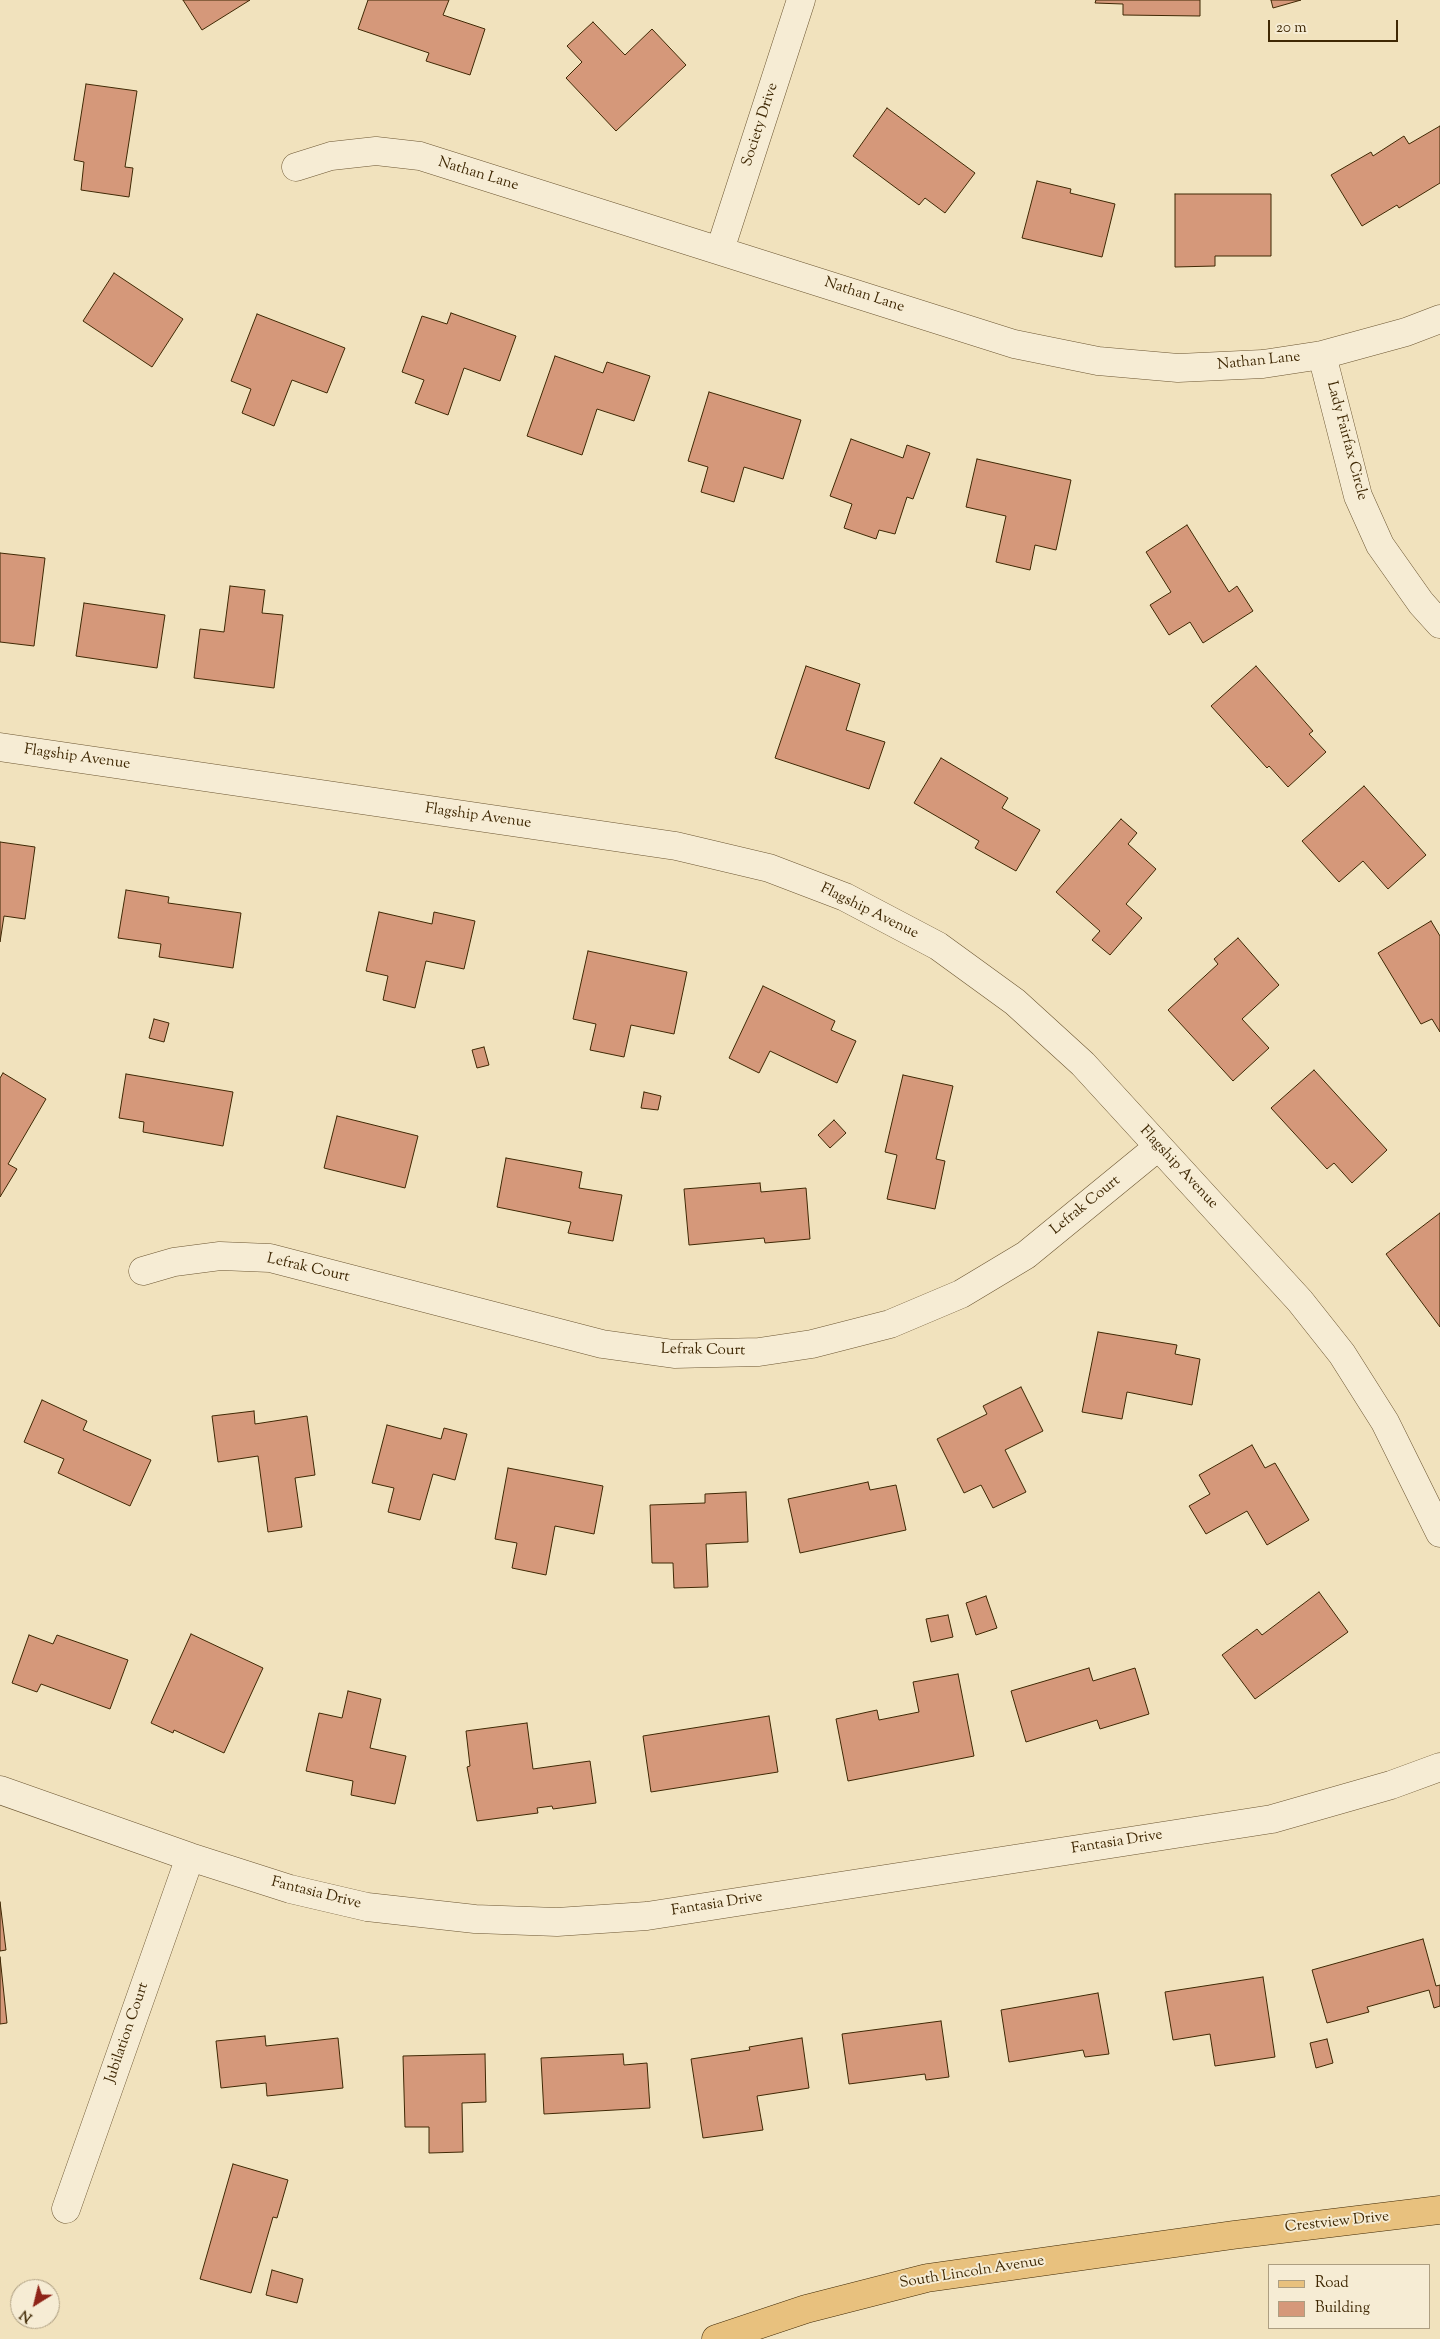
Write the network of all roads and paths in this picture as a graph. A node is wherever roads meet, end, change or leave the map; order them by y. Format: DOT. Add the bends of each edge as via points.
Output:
graph roads {
  1 [pos="801,0"];
  2 [pos="296,167"];
  3 [pos="720,250"];
  4 [pos="1440,319"];
  5 [pos="1322,355"];
  6 [pos="1440,624"];
  7 [pos="0,747"];
  8 [pos="1158,1147"];
  9 [pos="143,1271"];
  10 [pos="1440,1533"];
  11 [pos="1440,1767"];
  12 [pos="0,1790"];
  13 [pos="190,1857"];
  14 [pos="66,2209"];
  15 [pos="1440,2210"];
  16 [pos="1233,2235"];
  17 [pos="716,2339"];
  1 -- 3 [label="street, Society Drive"];
  2 -- 3 [label="street, Nathan Lane" via="331,156 376,151 420,156"];
  3 -- 5 [label="street, Nathan Lane" via="1014,344 1098,361 1190,368 1262,364"];
  4 -- 5 [label="street, Nathan Lane" via="1406,332"];
  5 -- 6 [label="street, Lady Fairfax Circle" via="1358,496 1380,545"];
  7 -- 8 [label="street, Flagship Avenue" via="676,846 769,868 845,897 938,946 1028,1014 1083,1064"];
  8 -- 9 [label="street, Lefrak Court" via="1026,1255 961,1294 890,1324 812,1344 759,1352 674,1354 602,1344 270,1258 220,1256 174,1262"];
  8 -- 10 [label="street, Flagship Avenue" via="1300,1301 1342,1354 1385,1422"];
  11 -- 13 [label="street, Fantasia Drive" via="1391,1785 1272,1819 646,1916 557,1922 475,1919 367,1907 290,1889"];
  12 -- 13 [label="street, Fantasia Drive"];
  13 -- 14 [label="street, Jubilation Court"];
  15 -- 16 [label="main road, Crestview Drive"];
  16 -- 17 [label="main road, South Lincoln Avenue" via="927,2278 806,2309"];
}
